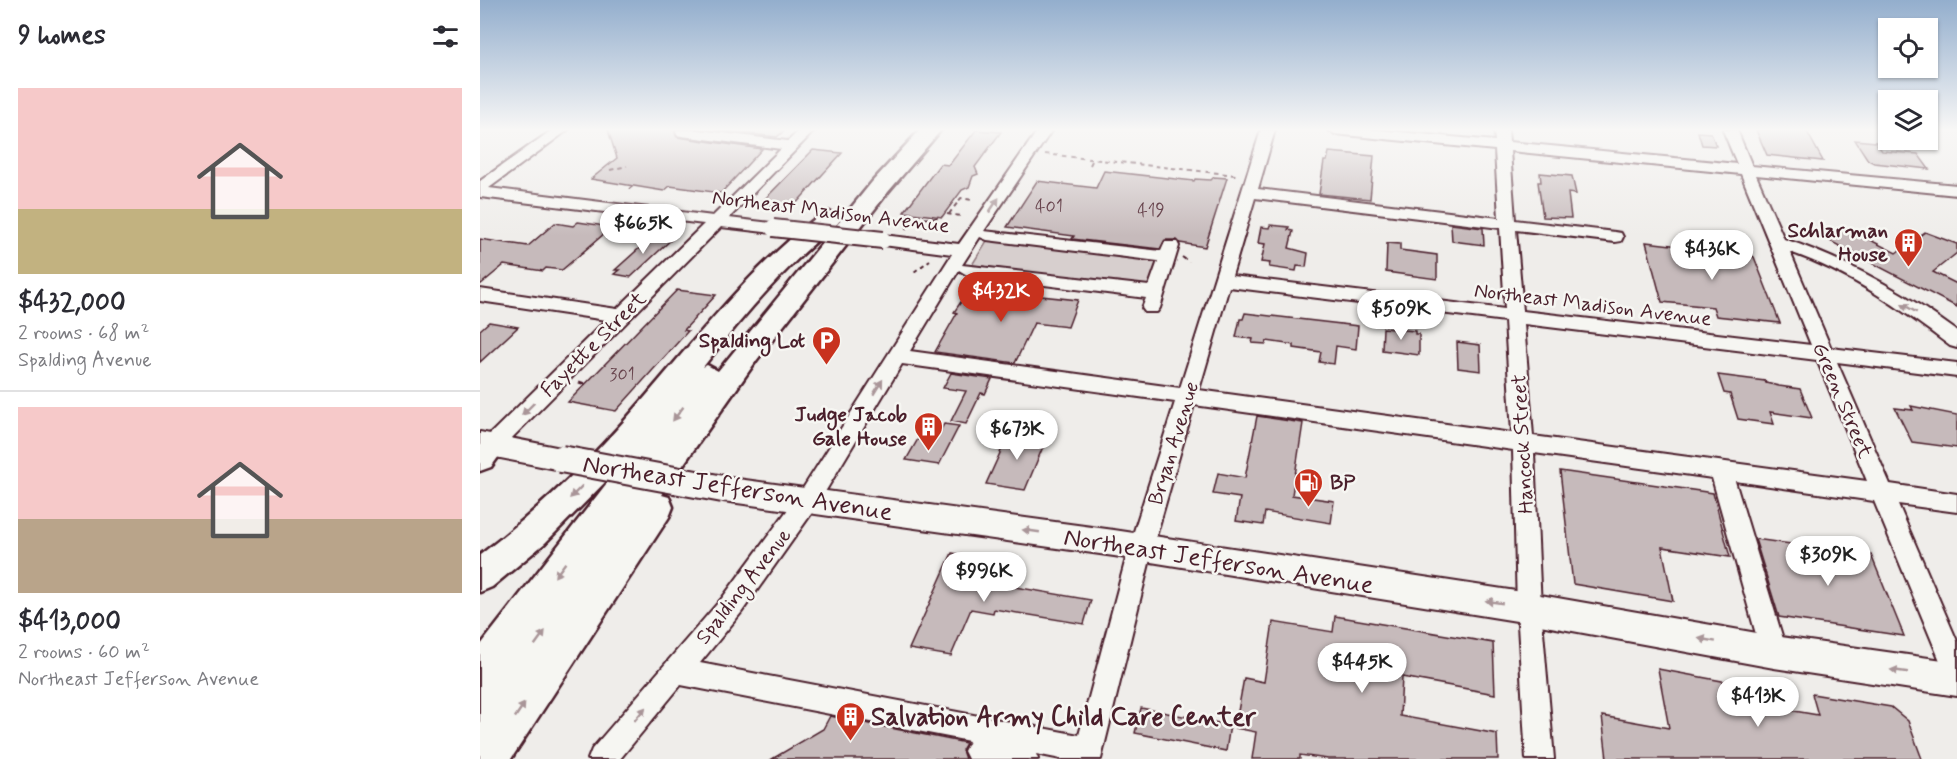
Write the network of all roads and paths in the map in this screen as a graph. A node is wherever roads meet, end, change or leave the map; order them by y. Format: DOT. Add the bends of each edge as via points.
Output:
graph roads {
  1 [pos="513,165"];
  2 [pos="772,165"];
  3 [pos="877,165"];
  4 [pos="901,165"];
  5 [pos="1023,165"];
  6 [pos="1167,165"];
  7 [pos="1258,165"];
  8 [pos="1504,165"];
  9 [pos="1719,165"];
  10 [pos="1745,165"];
  11 [pos="627,166"];
  12 [pos="1197,168"];
  13 [pos="1747,169"];
  14 [pos="610,170"];
  15 [pos="1195,174"];
  16 [pos="1236,175"];
  17 [pos="633,186"];
  18 [pos="629,189"];
  19 [pos="480,190"];
  20 [pos="1957,190"];
  21 [pos="1250,193"];
  22 [pos="973,200"];
  23 [pos="961,216"];
  24 [pos="829,219"];
  25 [pos="717,220"];
  26 [pos="1507,224"];
  27 [pos="930,227"];
  28 [pos="906,229"];
  29 [pos="987,235"];
  30 [pos="1615,237"];
  31 [pos="1777,242"];
  32 [pos="822,258"];
  33 [pos="932,259"];
  34 [pos="965,260"];
  35 [pos="914,272"];
  36 [pos="1224,281"];
  37 [pos="480,296"];
  38 [pos="621,316"];
  39 [pos="1513,317"];
  40 [pos="1957,341"];
  41 [pos="1823,353"];
  42 [pos="897,356"];
  43 [pos="1957,370"];
  44 [pos="579,382"];
  45 [pos="585,384"];
  46 [pos="1188,397"];
  47 [pos="1523,444"];
  48 [pos="483,451"];
  49 [pos="1721,471"];
  50 [pos="1883,493"];
  51 [pos="808,500"];
  52 [pos="1957,503"];
  53 [pos="1141,547"];
  54 [pos="480,576"];
  55 [pos="1529,608"];
  56 [pos="1774,652"];
  57 [pos="677,670"];
  58 [pos="1957,671"];
  59 [pos="480,676"];
  60 [pos="1957,679"];
  61 [pos="480,719"];
  62 [pos="978,751"];
  63 [pos="1089,755"];
  64 [pos="487,759"];
  65 [pos="602,759"];
  66 [pos="1024,759"];
  67 [pos="1540,759"];
  1 -- 19 [label="street"];
  2 -- 25 [label="street, Fayette Street"];
  3 -- 24 [label="highway"];
  4 -- 32 [label="highway"];
  34 -- 5 [label="street, Spalding Avenue, one-way"];
  6 -- 12 [label="path"];
  7 -- 21 [label="street, Bryan Avenue"];
  8 -- 26 [label="street, Hancock Street"];
  9 -- 13 [label="street"];
  10 -- 13 [label="street, Green Street"];
  11 -- 14 [label="path"];
  12 -- 15 [label="path"];
  12 -- 16 [label="path"];
  13 -- 20 [label="street"];
  13 -- 31 [label="street, Green Street"];
  17 -- 18 [label="path"];
  19 -- 25 [label="street, Northeast Madison Avenue"];
  21 -- 26 [label="street"];
  21 -- 36 [label="street, Bryan Avenue"];
  22 -- 23 [label="path" via="961,198 948,214"];
  24 -- 54 [label="highway, one-way" via="763,278 590,479"];
  24 -- 59 [label="highway, one-way"];
  25 -- 34 [label="street, Northeast Madison Avenue, bridge" via="883,240"];
  25 -- 38 [label="street, Fayette Street"];
  26 -- 30 [label="street"];
  26 -- 39 [label="street, Hancock Street"];
  27 -- 28 [label="path" via="937,217 909,219"];
  29 -- 34 [label="street, Northeast Madison Avenue" via="1170,251 1154,300"];
  40 -- 31 [label="street, one-way" via="1846,271"];
  31 -- 41 [label="street, Green Street"];
  61 -- 32 [label="highway, one-way" via="746,354"];
  64 -- 32 [label="highway, one-way"];
  33 -- 35 [label="path"];
  34 -- 42 [label="street, Spalding Avenue"];
  36 -- 39 [label="street, Northeast Madison Avenue"];
  36 -- 46 [label="street, Bryan Avenue"];
  37 -- 38 [label="street"];
  38 -- 48 [label="street, Fayette Street, one-way"];
  39 -- 41 [label="street, Northeast Madison Avenue"];
  39 -- 47 [label="street, Hancock Street"];
  41 -- 43 [label="street, Northeast Madison Avenue"];
  41 -- 50 [label="street, Green Street"];
  42 -- 46 [label="street"];
  51 -- 42 [label="street, Spalding Avenue, one-way"];
  44 -- 45 [label="path"];
  46 -- 47 [label="street"];
  46 -- 53 [label="street, Bryan Avenue"];
  47 -- 49 [label="street"];
  47 -- 55 [label="street, Hancock Street"];
  48 -- 51 [label="main road, Northeast Jefferson Avenue, bridge" via="561,459 723,489"];
  49 -- 50 [label="street"];
  49 -- 56 [label="street"];
  50 -- 52 [label="street"];
  50 -- 58 [label="street, Green Street"];
  53 -- 51 [label="main road, Northeast Jefferson Avenue, one-way"];
  51 -- 57 [label="street, Spalding Avenue" via="732,605"];
  55 -- 53 [label="main road, Northeast Jefferson Avenue, one-way"];
  53 -- 63 [label="street, Bryan Avenue"];
  56 -- 55 [label="main road, Northeast Jefferson Avenue, one-way"];
  55 -- 67 [label="street, Hancock Street"];
  60 -- 56 [label="main road, Northeast Jefferson Avenue, one-way"];
  57 -- 63 [label="street"];
  65 -- 57 [label="street, Spalding Avenue, one-way"];
  62 -- 66 [label="street"];
}
